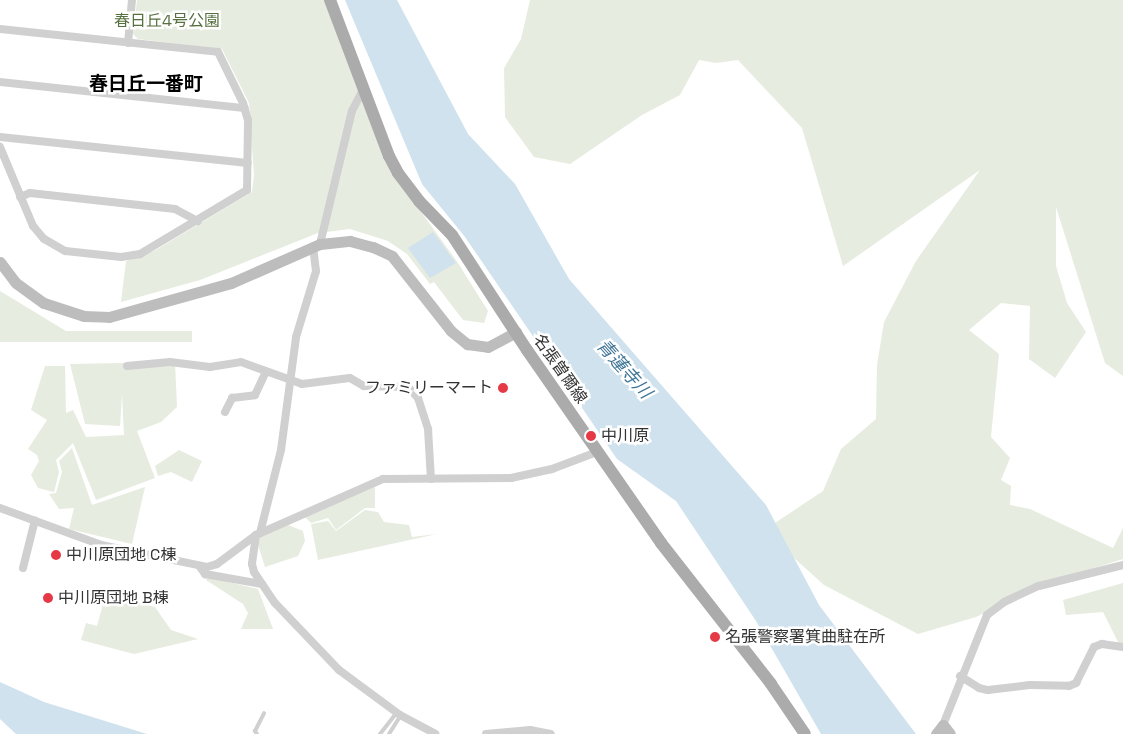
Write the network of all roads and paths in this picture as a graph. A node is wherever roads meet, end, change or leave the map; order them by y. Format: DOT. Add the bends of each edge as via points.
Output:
graph roads {
  1 [pos="132,0"];
  2 [pos="330,0"];
  3 [pos="0,29"];
  4 [pos="128,43"];
  5 [pos="0,82"];
  6 [pos="363,89"];
  7 [pos="245,108"];
  8 [pos="0,137"];
  9 [pos="0,147"];
  10 [pos="248,163"];
  11 [pos="20,197"];
  12 [pos="198,221"];
  13 [pos="316,246"];
  14 [pos="2,269"];
  15 [pos="516,332"];
  16 [pos="127,366"];
  17 [pos="266,371"];
  18 [pos="290,381"];
  19 [pos="225,412"];
  20 [pos="597,452"];
  21 [pos="431,479"];
  22 [pos="0,508"];
  23 [pos="35,520"];
  24 [pos="258,534"];
  25 [pos="1123,565"];
  26 [pos="200,567"];
  27 [pos="23,568"];
  28 [pos="262,584"];
  29 [pos="1123,647"];
  30 [pos="960,676"];
  31 [pos="264,713"];
  32 [pos="399,714"];
  33 [pos="942,732"];
  34 [pos="257,734"];
  35 [pos="380,734"];
  36 [pos="389,734"];
  37 [pos="435,734"];
  38 [pos="486,734"];
  39 [pos="551,734"];
  40 [pos="805,734"];
  1 -- 4 [label="street"];
  2 -- 6 [label="main road, 名張曽爾線"];
  3 -- 4 [label="street"];
  4 -- 7 [label="street" via="218,52"];
  5 -- 7 [label="street"];
  6 -- 13 [label="street" via="352,111"];
  6 -- 15 [label="main road, 名張曽爾線" via="398,173 419,201 452,235"];
  7 -- 10 [label="street"];
  8 -- 10 [label="street"];
  9 -- 11 [label="street"];
  10 -- 12 [label="street" via="247,190"];
  11 -- 12 [label="street" via="30,192 174,208"];
  11 -- 12 [label="street" via="39,234 54,246 71,252 121,257 134,255"];
  13 -- 14 [label="street" via="224,285 109,317 84,316 54,308 30,294"];
  13 -- 15 [label="street" via="350,241 373,246 392,256 451,331 467,344 488,347"];
  13 -- 18 [label="street" via="316,271 299,323"];
  15 -- 20 [label="main road, 名張曽爾線"];
  16 -- 17 [label="street" via="170,362 210,367 242,362"];
  17 -- 18 [label="street"];
  17 -- 19 [label="street" via="254,395 232,398"];
  18 -- 21 [label="street" via="302,384 350,378 364,386 404,386 413,390 423,409 431,442"];
  18 -- 24 [label="street" via="281,450"];
  20 -- 21 [label="street" via="552,469 511,478"];
  20 -- 40 [label="main road, 名張曽爾線" via="661,543"];
  21 -- 24 [label="street" via="383,479"];
  22 -- 23 [label="street"];
  23 -- 26 [label="street" via="101,545"];
  23 -- 27 [label="street"];
  24 -- 26 [label="street" via="217,564"];
  24 -- 28 [label="street" via="252,564"];
  25 -- 30 [label="street" via="1039,586 1004,602 987,614"];
  26 -- 28 [label="street" via="205,574"];
  28 -- 32 [label="street" via="275,603 340,670"];
  29 -- 30 [label="street" via="1102,644 1094,648 1076,683 1069,686 1030,685 988,690 978,688"];
  30 -- 33 [label="street"];
  31 -- 34 [label="lane" via="255,731"];
  32 -- 35 [label="lane"];
  32 -- 36 [label="lane"];
  32 -- 37 [label="street"];
  38 -- 39 [label="street" via="530,730"];
}
